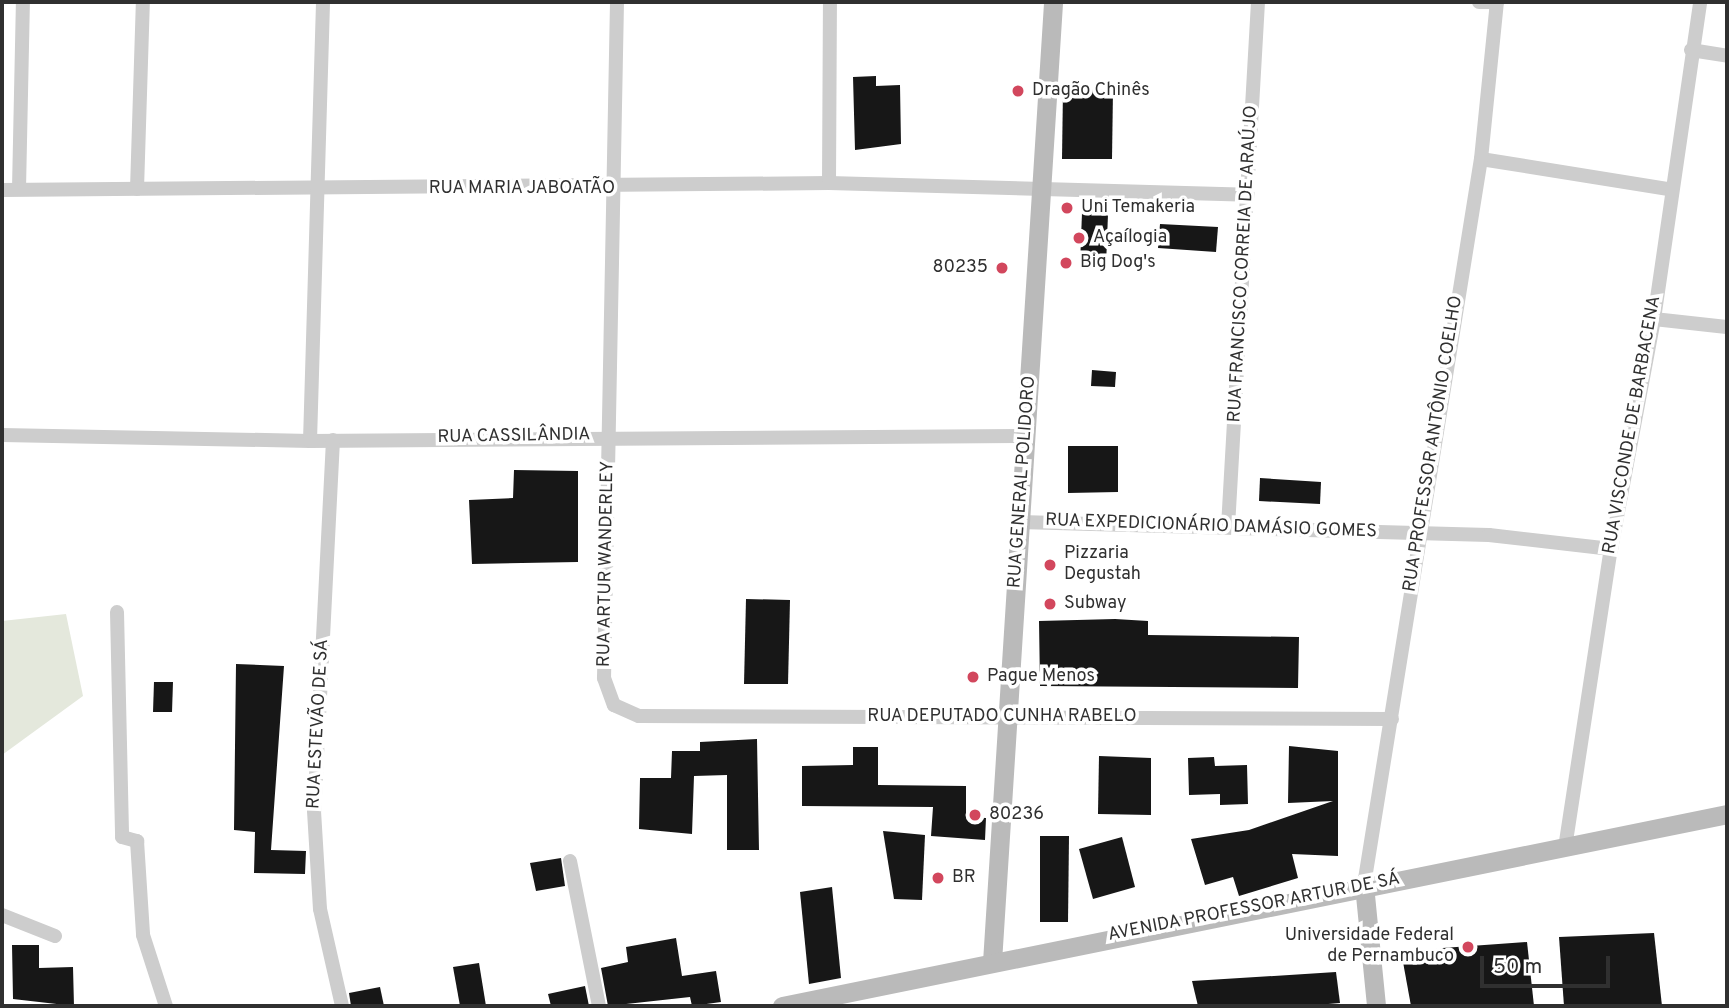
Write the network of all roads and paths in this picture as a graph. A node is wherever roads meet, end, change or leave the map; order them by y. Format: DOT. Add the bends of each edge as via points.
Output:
graph roads {
  1 [pos="23,2"];
  2 [pos="143,2"];
  3 [pos="323,2"];
  4 [pos="617,2"];
  5 [pos="830,2"];
  6 [pos="1054,2"];
  7 [pos="1258,2"];
  8 [pos="1479,2"];
  9 [pos="1497,2"];
  10 [pos="1700,2"];
  11 [pos="1691,50"];
  12 [pos="1727,55"];
  13 [pos="1481,159"];
  14 [pos="830,183"];
  15 [pos="1043,186"];
  16 [pos="615,188"];
  17 [pos="19,189"];
  18 [pos="137,189"];
  19 [pos="322,189"];
  20 [pos="1669,189"];
  21 [pos="2,190"];
  22 [pos="1248,195"];
  23 [pos="1654,320"];
  24 [pos="1727,327"];
  25 [pos="2,435"];
  26 [pos="610,436"];
  27 [pos="1026,436"];
  28 [pos="333,440"];
  29 [pos="310,441"];
  30 [pos="1020,522"];
  31 [pos="1228,527"];
  32 [pos="1419,533"];
  33 [pos="1611,549"];
  34 [pos="117,612"];
  35 [pos="614,705"];
  36 [pos="1009,716"];
  37 [pos="1392,719"];
  38 [pos="1727,814"];
  39 [pos="1565,848"];
  40 [pos="570,861"];
  41 [pos="1364,885"];
  42 [pos="2,915"];
  43 [pos="55,936"];
  44 [pos="992,962"];
  45 [pos="166,1006"];
  46 [pos="342,1006"];
  47 [pos="599,1006"];
  48 [pos="782,1006"];
  49 [pos="1376,1006"];
  1 -- 17 [label="street"];
  2 -- 18 [label="street"];
  3 -- 19 [label="street"];
  4 -- 16 [label="street, RUA ARTUR WANDERLEY"];
  5 -- 14 [label="street"];
  6 -- 15 [label="street, RUA GENERAL POLIDORO"];
  7 -- 22 [label="street, RUA FRANCISCO CORREIA DE ARAÚJO"];
  8 -- 9 [label="street"];
  9 -- 13 [label="street, RUA PROFESSOR ANTÔNIO COELHO"];
  10 -- 11 [label="street, RUA VISCONDE DE BARBACENA"];
  11 -- 12 [label="street"];
  11 -- 20 [label="street, RUA VISCONDE DE BARBACENA"];
  13 -- 20 [label="street"];
  13 -- 32 [label="street, RUA PROFESSOR ANTÔNIO COELHO"];
  14 -- 15 [label="street, RUA MARIA JABOATÃO"];
  14 -- 16 [label="street, RUA MARIA JABOATÃO"];
  15 -- 22 [label="street, RUA MARIA JABOATÃO"];
  15 -- 27 [label="street, RUA GENERAL POLIDORO"];
  16 -- 19 [label="street, RUA MARIA JABOATÃO"];
  16 -- 26 [label="street, RUA ARTUR WANDERLEY"];
  17 -- 18 [label="street, RUA MARIA JABOATÃO"];
  17 -- 21 [label="street, RUA MARIA JABOATÃO"];
  18 -- 19 [label="street, RUA MARIA JABOATÃO"];
  19 -- 29 [label="street"];
  20 -- 23 [label="street, RUA VISCONDE DE BARBACENA"];
  22 -- 31 [label="street, RUA FRANCISCO CORREIA DE ARAÚJO"];
  23 -- 24 [label="street"];
  23 -- 33 [label="street, RUA VISCONDE DE BARBACENA"];
  25 -- 29 [label="street, RUA CASSILÂNDIA"];
  26 -- 27 [label="street, RUA CASSILÂNDIA"];
  26 -- 28 [label="street, RUA CASSILÂNDIA"];
  26 -- 35 [label="street, RUA ARTUR WANDERLEY" via="604,678"];
  27 -- 30 [label="street, RUA GENERAL POLIDORO"];
  28 -- 29 [label="street, RUA CASSILÂNDIA"];
  28 -- 46 [label="street, RUA ESTEVÃO DE SÁ" via="314,811 320,909"];
  30 -- 31 [label="street, RUA EXPEDICIONÁRIO DAMÁSIO GOMES"];
  30 -- 36 [label="street, RUA GENERAL POLIDORO"];
  31 -- 32 [label="street, RUA EXPEDICIONÁRIO DAMÁSIO GOMES"];
  32 -- 33 [label="street, RUA EXPEDICIONÁRIO DAMÁSIO GOMES"];
  32 -- 37 [label="street, RUA PROFESSOR ANTÔNIO COELHO"];
  33 -- 39 [label="street, RUA VISCONDE DE BARBACENA"];
  34 -- 45 [label="street" via="122,837 137,841 143,936"];
  35 -- 36 [label="street, RUA DEPUTADO CUNHA RABELO" via="639,716"];
  36 -- 37 [label="street, RUA DEPUTADO CUNHA RABELO"];
  36 -- 44 [label="street, RUA GENERAL POLIDORO"];
  37 -- 41 [label="street, RUA PROFESSOR ANTÔNIO COELHO"];
  38 -- 39 [label="street, AVENIDA PROFESSOR ARTUR DE SÁ"];
  39 -- 41 [label="street, AVENIDA PROFESSOR ARTUR DE SÁ"];
  40 -- 47 [label="street"];
  41 -- 44 [label="street, AVENIDA PROFESSOR ARTUR DE SÁ"];
  41 -- 49 [label="street"];
  42 -- 43 [label="street"];
  44 -- 48 [label="street, AVENIDA PROFESSOR ARTUR DE SÁ"];
}
